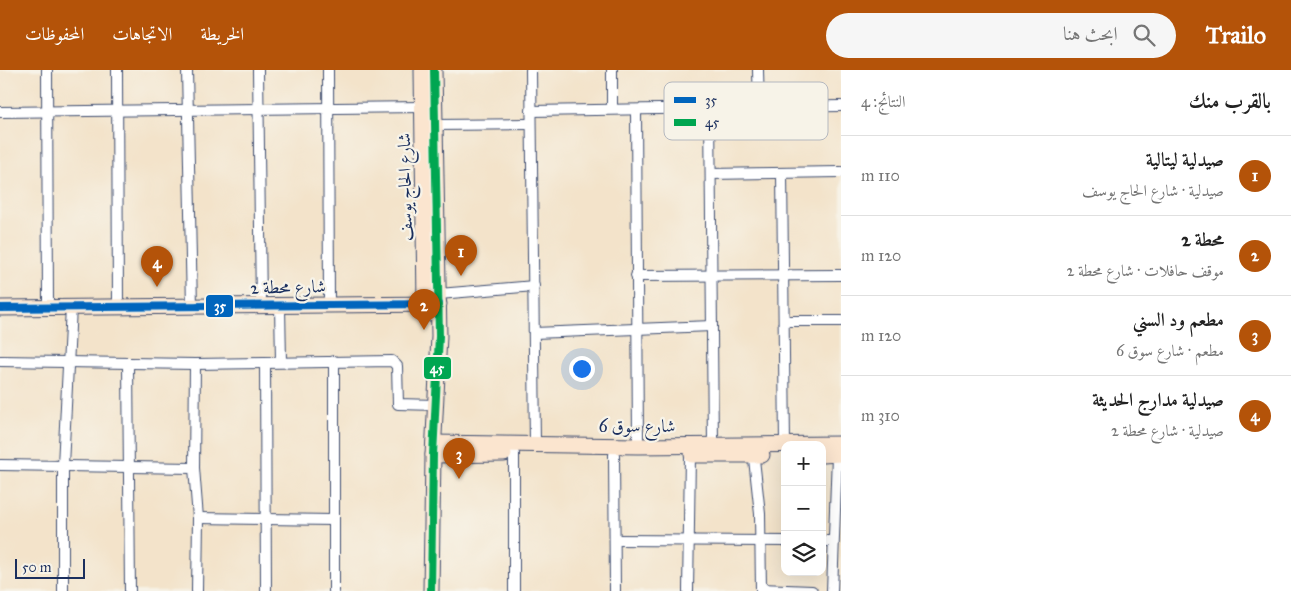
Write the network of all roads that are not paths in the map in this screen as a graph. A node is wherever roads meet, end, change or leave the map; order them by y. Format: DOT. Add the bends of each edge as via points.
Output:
graph roads {
  1 [pos="47,70"];
  2 [pos="117,70"];
  3 [pos="187,70"];
  4 [pos="258,70"];
  5 [pos="328,70"];
  6 [pos="422,70"];
  7 [pos="434,70"];
  8 [pos="530,70"];
  9 [pos="612,70"];
  10 [pos="828,106"];
  11 [pos="841,106"];
  12 [pos="423,107"];
  13 [pos="258,109"];
  14 [pos="329,109"];
  15 [pos="612,109"];
  16 [pos="187,110"];
  17 [pos="636,110"];
  18 [pos="664,110"];
  19 [pos="118,111"];
  20 [pos="531,111"];
  21 [pos="0,112"];
  22 [pos="48,112"];
  23 [pos="531,124"];
  24 [pos="435,125"];
  25 [pos="710,140"];
  26 [pos="782,172"];
  27 [pos="841,172"];
  28 [pos="711,174"];
  29 [pos="841,275"];
  30 [pos="636,276"];
  31 [pos="711,276"];
  32 [pos="782,276"];
  33 [pos="534,286"];
  34 [pos="435,301"];
  35 [pos="280,306"];
  36 [pos="329,306"];
  37 [pos="48,307"];
  38 [pos="72,307"];
  39 [pos="192,307"];
  40 [pos="261,307"];
  41 [pos="0,308"];
  42 [pos="118,308"];
  43 [pos="784,321"];
  44 [pos="841,321"];
  45 [pos="712,326"];
  46 [pos="636,328"];
  47 [pos="534,333"];
  48 [pos="0,361"];
  49 [pos="68,361"];
  50 [pos="334,361"];
  51 [pos="281,362"];
  52 [pos="128,363"];
  53 [pos="265,363"];
  54 [pos="195,364"];
  55 [pos="436,405"];
  56 [pos="785,441"];
  57 [pos="535,445"];
  58 [pos="713,445"];
  59 [pos="638,446"];
  60 [pos="781,446"];
  61 [pos="433,449"];
  62 [pos="753,450"];
  63 [pos="835,452"];
  64 [pos="514,454"];
  65 [pos="614,454"];
  66 [pos="781,454"];
  67 [pos="690,455"];
  68 [pos="0,457"];
  69 [pos="0,465"];
  70 [pos="64,465"];
  71 [pos="130,467"];
  72 [pos="194,468"];
  73 [pos="0,470"];
  74 [pos="198,518"];
  75 [pos="333,520"];
  76 [pos="266,521"];
  77 [pos="615,540"];
  78 [pos="690,540"];
  79 [pos="760,541"];
  80 [pos="781,541"];
  81 [pos="828,541"];
  82 [pos="761,590"];
  83 [pos="63,591"];
  84 [pos="130,591"];
  85 [pos="197,591"];
  86 [pos="266,591"];
  87 [pos="334,591"];
  88 [pos="431,591"];
  89 [pos="514,591"];
  90 [pos="615,591"];
  91 [pos="688,591"];
  92 [pos="812,591"];
  93 [pos="832,591"];
  1 -- 22 [label="street"];
  2 -- 19 [label="street"];
  3 -- 16 [label="street"];
  4 -- 13 [label="street"];
  5 -- 14 [label="street"];
  6 -- 12 [label="street, شارع الحاج يوسف"];
  7 -- 24 [label="street, شارع الحاج يوسف"];
  8 -- 20 [label="street"];
  9 -- 15 [label="street"];
  10 -- 11 [label="street"];
  12 -- 14 [label="street"];
  12 -- 34 [label="street, شارع الحاج يوسف"];
  13 -- 14 [label="street"];
  13 -- 16 [label="street"];
  13 -- 40 [label="street"];
  14 -- 36 [label="street"];
  15 -- 17 [label="street"];
  15 -- 20 [label="street"];
  16 -- 19 [label="street"];
  16 -- 39 [label="street"];
  17 -- 18 [label="street"];
  17 -- 30 [label="street"];
  19 -- 22 [label="street"];
  19 -- 42 [label="street"];
  20 -- 23 [label="street"];
  21 -- 22 [label="street"];
  22 -- 37 [label="street"];
  23 -- 24 [label="street"];
  23 -- 33 [label="street"];
  24 -- 34 [label="street, شارع الحاج يوسف"];
  25 -- 28 [label="street"];
  26 -- 27 [label="street"];
  26 -- 28 [label="street"];
  26 -- 32 [label="street"];
  28 -- 31 [label="street"];
  29 -- 32 [label="street"];
  30 -- 31 [label="street"];
  30 -- 46 [label="street"];
  31 -- 32 [label="street"];
  31 -- 45 [label="street"];
  32 -- 43 [label="street"];
  33 -- 34 [label="street"];
  33 -- 47 [label="street"];
  34 -- 36 [label="street, شارع محطة 2"];
  34 -- 55 [label="street" via="439,336"];
  35 -- 36 [label="street, شارع محطة 2"];
  35 -- 40 [label="street, شارع محطة 2"];
  35 -- 51 [label="street"];
  37 -- 38 [label="street, شارع محطة 2"];
  37 -- 41 [label="street, شارع محطة 2"];
  38 -- 42 [label="street, شارع محطة 2"];
  38 -- 49 [label="street"];
  39 -- 40 [label="street, شارع محطة 2"];
  39 -- 42 [label="street, شارع محطة 2"];
  43 -- 44 [label="street"];
  43 -- 56 [label="street"];
  45 -- 46 [label="street"];
  45 -- 58 [label="street"];
  46 -- 47 [label="street"];
  46 -- 59 [label="street"];
  47 -- 57 [label="street"];
  48 -- 49 [label="street"];
  49 -- 52 [label="street"];
  49 -- 70 [label="street"];
  50 -- 51 [label="street"];
  50 -- 55 [label="street" via="392,361 397,366 398,404"];
  50 -- 75 [label="street"];
  51 -- 53 [label="street"];
  52 -- 54 [label="street"];
  52 -- 71 [label="street"];
  53 -- 54 [label="street"];
  53 -- 76 [label="street"];
  54 -- 72 [label="street"];
  55 -- 61 [label="street"];
  57 -- 59 [label="street, شارع سوق 6"];
  57 -- 61 [label="street, شارع سوق 6"];
  58 -- 59 [label="street, شارع سوق 6"];
  58 -- 62 [label="street, شارع سوق 6"];
  60 -- 62 [label="street, شارع سوق 6"];
  61 -- 64 [label="street, شارع سوق 6"];
  61 -- 88 [label="street"];
  62 -- 66 [label="street, شارع سوق 6"];
  62 -- 67 [label="street, شارع سوق 6"];
  62 -- 79 [label="street"];
  63 -- 81 [label="street"];
  64 -- 65 [label="street, شارع سوق 6"];
  64 -- 89 [label="street"];
  65 -- 67 [label="street, شارع سوق 6"];
  65 -- 77 [label="street"];
  67 -- 78 [label="street"];
  68 -- 69 [label="street"];
  69 -- 70 [label="street"];
  69 -- 73 [label="street"];
  70 -- 71 [label="street"];
  70 -- 83 [label="street"];
  71 -- 72 [label="street"];
  71 -- 84 [label="street"];
  72 -- 74 [label="street"];
  74 -- 76 [label="street"];
  74 -- 85 [label="street"];
  75 -- 76 [label="street"];
  75 -- 87 [label="street"];
  76 -- 86 [label="street"];
  77 -- 78 [label="street"];
  77 -- 90 [label="street"];
  78 -- 79 [label="street"];
  78 -- 91 [label="street"];
  79 -- 80 [label="street"];
  79 -- 82 [label="street"];
  81 -- 93 [label="street"];
  82 -- 92 [label="street"];
}
